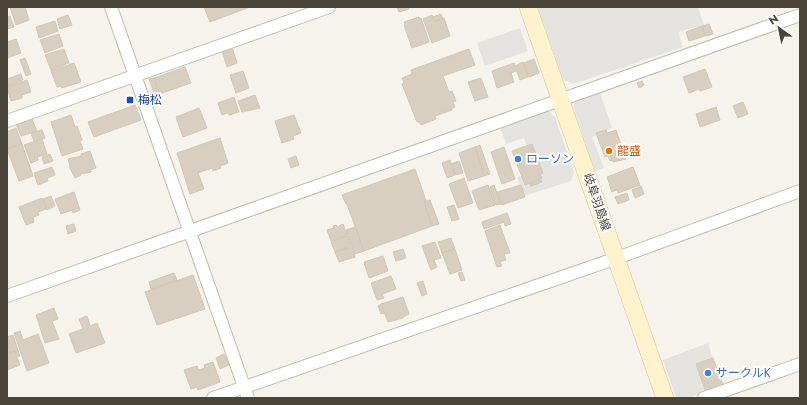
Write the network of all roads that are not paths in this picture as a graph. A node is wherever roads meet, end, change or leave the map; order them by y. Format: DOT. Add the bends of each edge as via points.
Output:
graph roads {
  1 [pos="111,7"];
  2 [pos="329,7"];
  3 [pos="528,7"];
  4 [pos="800,14"];
  5 [pos="135,75"];
  6 [pos="561,99"];
  7 [pos="7,121"];
  8 [pos="800,191"];
  9 [pos="189,231"];
  10 [pos="617,258"];
  11 [pos="7,296"];
  12 [pos="800,364"];
  13 [pos="246,392"];
  14 [pos="213,398"];
  15 [pos="665,398"];
  16 [pos="704,398"];
  1 -- 5 [label="street"];
  2 -- 5 [label="street"];
  3 -- 6 [label="main road, 岐阜羽島線"];
  4 -- 6 [label="street"];
  5 -- 7 [label="street"];
  5 -- 9 [label="street"];
  6 -- 9 [label="street"];
  6 -- 10 [label="main road, 岐阜羽島線"];
  8 -- 10 [label="street"];
  9 -- 11 [label="street"];
  9 -- 13 [label="street"];
  10 -- 13 [label="street"];
  10 -- 15 [label="main road, 岐阜羽島線"];
  12 -- 16 [label="street"];
  13 -- 14 [label="street"];
}
